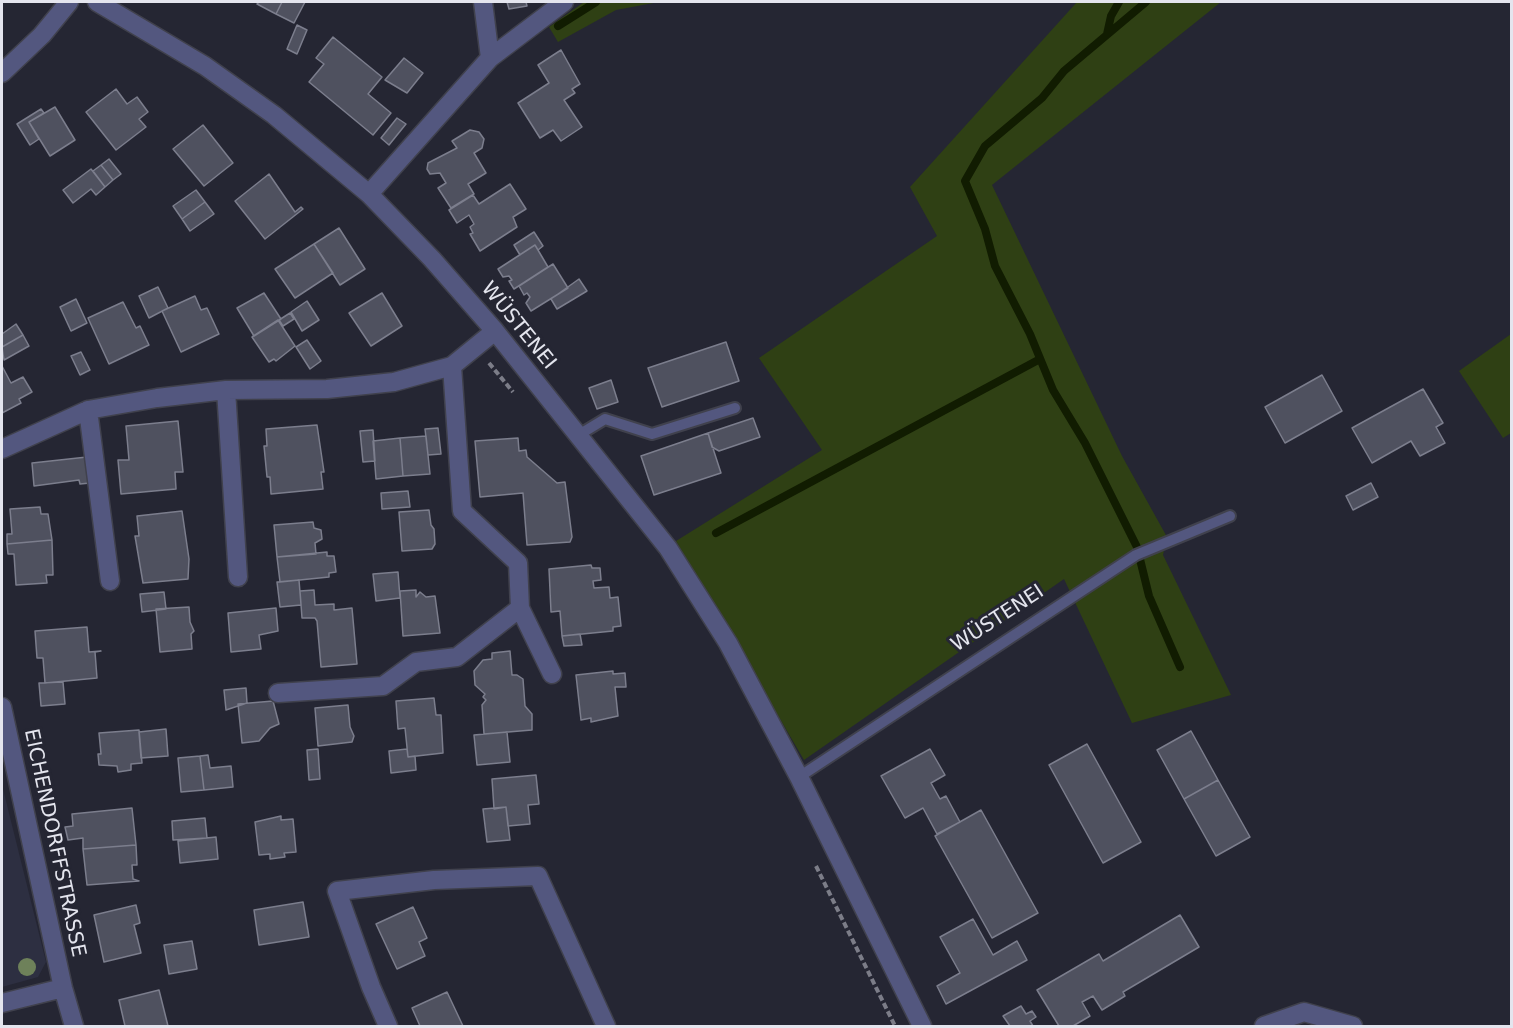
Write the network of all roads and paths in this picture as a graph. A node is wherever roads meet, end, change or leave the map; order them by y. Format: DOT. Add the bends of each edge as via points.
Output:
graph roads {
  1 [pos="69,2"];
  2 [pos="97,2"];
  3 [pos="483,2"];
  4 [pos="564,2"];
  5 [pos="490,58"];
  6 [pos="2,73"];
  7 [pos="369,194"];
  8 [pos="495,331"];
  9 [pos="476,347"];
  10 [pos="452,366"];
  11 [pos="226,390"];
  12 [pos="514,393"];
  13 [pos="735,408"];
  14 [pos="88,410"];
  15 [pos="577,436"];
  16 [pos="2,449"];
  17 [pos="1230,516"];
  18 [pos="238,577"];
  19 [pos="110,581"];
  20 [pos="520,608"];
  21 [pos="552,674"];
  22 [pos="278,693"];
  23 [pos="2,707"];
  24 [pos="799,777"];
  25 [pos="814,862"];
  26 [pos="63,988"];
  27 [pos="2,1004"];
  28 [pos="74,1026"];
  29 [pos="388,1026"];
  30 [pos="606,1026"];
  31 [pos="895,1026"];
  32 [pos="922,1026"];
  33 [pos="1264,1026"];
  34 [pos="1353,1026"];
  1 -- 6 [label="street" via="42,35"];
  2 -- 7 [label="street, WÜSTENEI" via="204,66 274,115"];
  3 -- 5 [label="street"];
  4 -- 5 [label="street"];
  5 -- 7 [label="street"];
  7 -- 8 [label="street, WÜSTENEI"];
  8 -- 9 [label="street"];
  8 -- 15 [label="street, WÜSTENEI"];
  9 -- 10 [label="street"];
  9 -- 12 [label="path"];
  10 -- 11 [label="street" via="394,382 327,389"];
  10 -- 20 [label="street" via="462,511 518,563"];
  11 -- 14 [label="street"];
  11 -- 18 [label="street"];
  13 -- 15 [label="lane" via="652,434 605,419"];
  14 -- 16 [label="street"];
  14 -- 19 [label="street"];
  15 -- 24 [label="street, WÜSTENEI" via="668,548 728,643"];
  17 -- 24 [label="lane, WÜSTENEI" via="1139,553"];
  20 -- 21 [label="street"];
  20 -- 22 [label="street" via="457,657 416,662 383,686"];
  23 -- 26 [label="street, EICHENDORFFSTRASSE"];
  24 -- 32 [label="street, WÜSTENEI"];
  25 -- 31 [label="path"];
  26 -- 27 [label="street, EICHENDORFFSTRASSE"];
  26 -- 28 [label="street, EICHENDORFFSTRASSE"];
  29 -- 30 [label="street" via="337,891 434,880 538,876"];
  33 -- 34 [label="street" via="1304,1012"];
}
